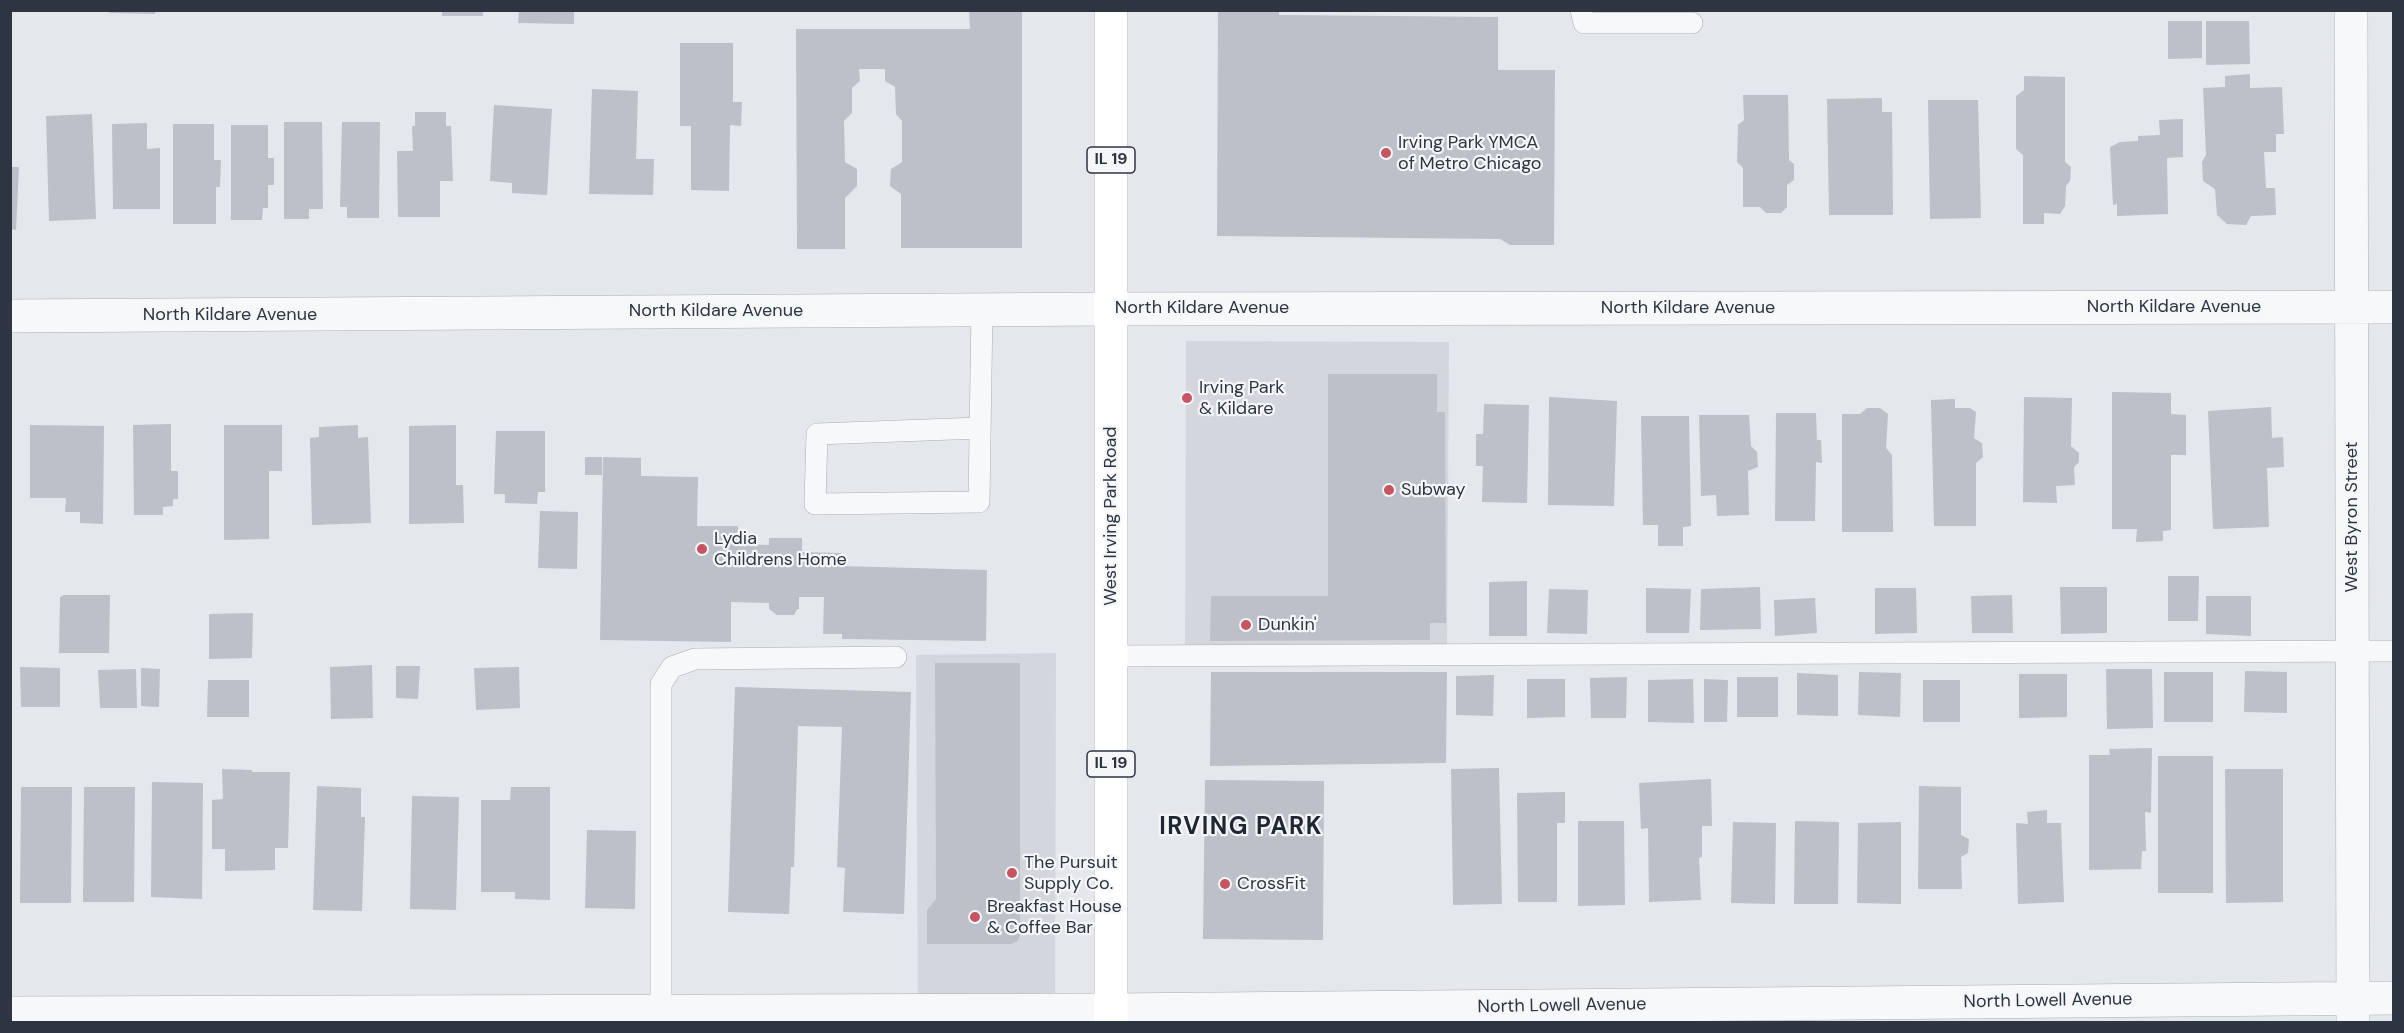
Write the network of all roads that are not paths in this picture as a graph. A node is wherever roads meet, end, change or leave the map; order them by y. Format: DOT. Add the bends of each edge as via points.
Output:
graph roads {
  1 [pos="1111,10"];
  2 [pos="1581,10"];
  3 [pos="2351,10"];
  4 [pos="1692,23"];
  5 [pos="2352,307"];
  6 [pos="2394,307"];
  7 [pos="982,309"];
  8 [pos="1111,309"];
  9 [pos="10,316"];
  10 [pos="980,428"];
  11 [pos="2353,651"];
  12 [pos="2394,651"];
  13 [pos="1111,656"];
  14 [pos="896,657"];
  15 [pos="2394,998"];
  16 [pos="2354,1010"];
  17 [pos="661,1011"];
  18 [pos="10,1012"];
  19 [pos="1111,1016"];
  1 -- 8 [label="main road, West Irving Park Road / IL 19"];
  2 -- 4 [label="lane" via="1584,23"];
  3 -- 5 [label="street, West Byron Street"];
  5 -- 6 [label="street, North Kildare Avenue"];
  5 -- 8 [label="street, North Kildare Avenue"];
  5 -- 11 [label="street, West Byron Street"];
  7 -- 8 [label="street, North Kildare Avenue"];
  7 -- 9 [label="street, North Kildare Avenue"];
  7 -- 10 [label="lane"];
  8 -- 13 [label="main road, West Irving Park Road / IL 19"];
  10 -- 10 [label="lane" via="979,502 815,504 817,434"];
  11 -- 12 [label="lane"];
  11 -- 13 [label="lane"];
  11 -- 16 [label="street, West Byron Street"];
  13 -- 19 [label="main road, West Irving Park Road / IL 19"];
  14 -- 17 [label="lane" via="695,659 672,667 661,684"];
  15 -- 16 [label="street, North Lowell Avenue"];
  16 -- 19 [label="street, North Lowell Avenue"];
  17 -- 18 [label="street, North Lowell Avenue"];
  17 -- 19 [label="street, North Lowell Avenue"];
}
